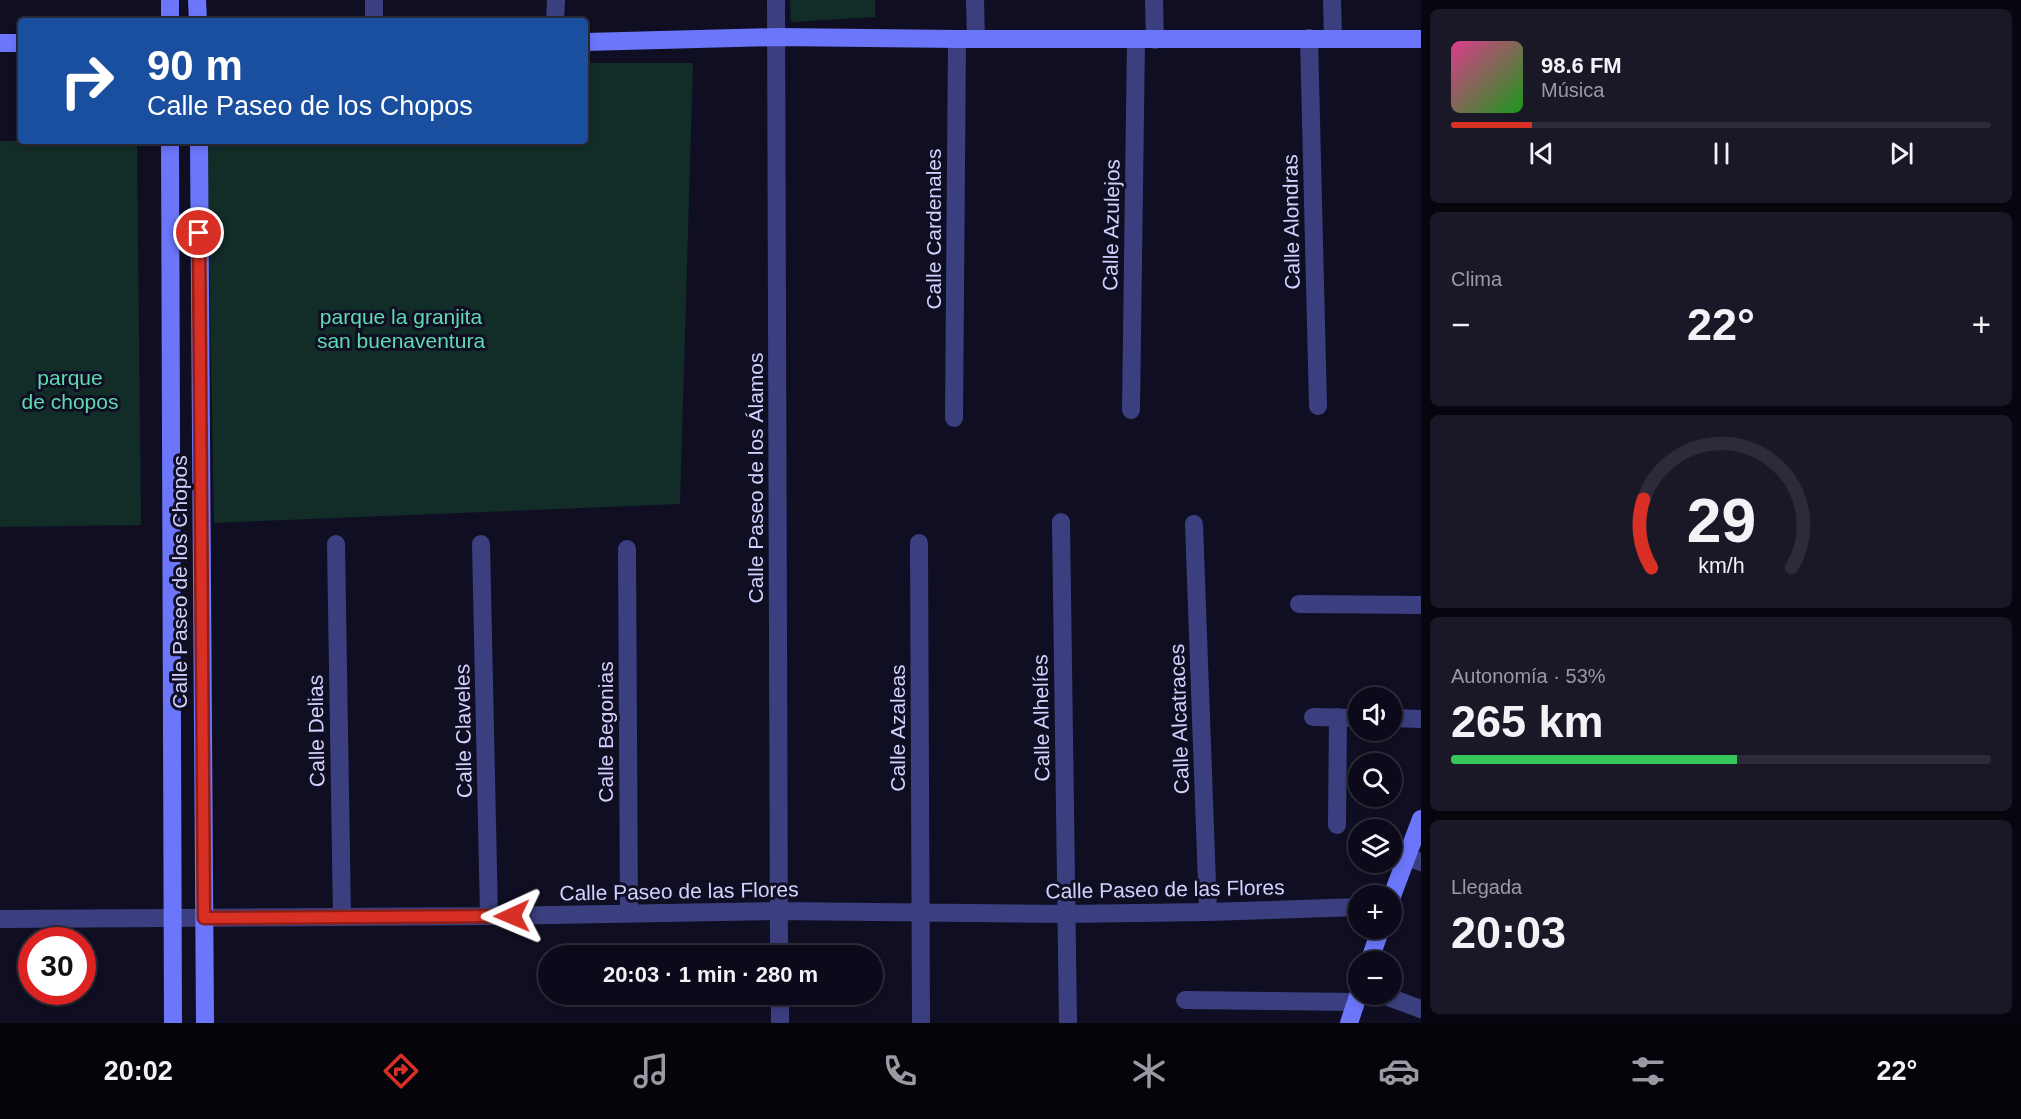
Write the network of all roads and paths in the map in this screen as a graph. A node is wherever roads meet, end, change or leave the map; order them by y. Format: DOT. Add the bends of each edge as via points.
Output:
graph roads {
  1 [pos="170,0"];
  2 [pos="197,0"];
  3 [pos="374,0"];
  4 [pos="556,0"];
  5 [pos="776,0"];
  6 [pos="975,0"];
  7 [pos="1154,0"];
  8 [pos="1332,0"];
  9 [pos="170,18"];
  10 [pos="198,18"];
  11 [pos="374,18"];
  12 [pos="555,18"];
  13 [pos="777,37"];
  14 [pos="1309,38"];
  15 [pos="957,39"];
  16 [pos="976,39"];
  17 [pos="1136,39"];
  18 [pos="1334,39"];
  19 [pos="1421,39"];
  20 [pos="1155,40"];
  21 [pos="588,42"];
  22 [pos="0,43"];
  23 [pos="18,43"];
  24 [pos="170,144"];
  25 [pos="199,144"];
  26 [pos="1318,406"];
  27 [pos="1131,410"];
  28 [pos="954,418"];
  29 [pos="1061,522"];
  30 [pos="1194,524"];
  31 [pos="920,543"];
  32 [pos="336,544"];
  33 [pos="481,544"];
  34 [pos="627,549"];
  35 [pos="1299,604"];
  36 [pos="1421,605"];
  37 [pos="1314,717"];
  38 [pos="1338,717"];
  39 [pos="1348,717"];
  40 [pos="1402,718"];
  41 [pos="1421,719"];
  42 [pos="1421,819"];
  43 [pos="1337,825"];
  44 [pos="1414,860"];
  45 [pos="1399,885"];
  46 [pos="1348,907"];
  47 [pos="779,911"];
  48 [pos="1209,912"];
  49 [pos="920,913"];
  50 [pos="629,914"];
  51 [pos="1066,914"];
  52 [pos="489,916"];
  53 [pos="342,917"];
  54 [pos="172,918"];
  55 [pos="204,918"];
  56 [pos="0,919"];
  57 [pos="779,945"];
  58 [pos="1348,998"];
  59 [pos="1185,1000"];
  60 [pos="1402,1002"];
  61 [pos="780,1005"];
  62 [pos="1355,1005"];
  63 [pos="1421,1008"];
  64 [pos="173,1023"];
  65 [pos="206,1023"];
  66 [pos="780,1023"];
  67 [pos="921,1023"];
  68 [pos="1068,1023"];
  69 [pos="1349,1023"];
  1 -- 9 [label="main road"];
  2 -- 10 [label="main road"];
  3 -- 11 [label="street"];
  4 -- 12 [label="street"];
  5 -- 13 [label="street, Calle Paseo de los Álamos"];
  6 -- 16 [label="street"];
  7 -- 20 [label="street"];
  8 -- 18 [label="street"];
  13 -- 15 [label="main road"];
  13 -- 21 [label="main road"];
  13 -- 47 [label="street, Calle Paseo de los Álamos"];
  14 -- 18 [label="main road"];
  14 -- 20 [label="main road"];
  14 -- 26 [label="street, Calle Alondras"];
  15 -- 16 [label="main road"];
  15 -- 28 [label="street, Calle Cardenales"];
  16 -- 17 [label="main road"];
  17 -- 20 [label="main road"];
  17 -- 27 [label="street, Calle Azulejos"];
  18 -- 19 [label="main road"];
  22 -- 23 [label="main road"];
  24 -- 54 [label="main road, Calle Paseo de los Chopos"];
  25 -- 55 [label="main road, Calle Paseo de los Chopos"];
  29 -- 51 [label="street, Calle Alhelíes"];
  30 -- 48 [label="street, Calle Alcatraces"];
  31 -- 49 [label="street, Calle Azaleas"];
  32 -- 53 [label="street, Calle Delias"];
  33 -- 52 [label="street, Calle Claveles"];
  34 -- 50 [label="street, Calle Begonias"];
  35 -- 36 [label="street"];
  37 -- 38 [label="street"];
  38 -- 39 [label="street"];
  38 -- 43 [label="street"];
  40 -- 41 [label="street"];
  42 -- 44 [label="main road"];
  44 -- 45 [label="main road"];
  46 -- 48 [label="street, Calle Paseo de las Flores"];
  47 -- 49 [label="street, Calle Paseo de las Flores"];
  47 -- 50 [label="street, Calle Paseo de las Flores"];
  47 -- 57 [label="street, Calle Paseo de los Álamos"];
  48 -- 51 [label="street, Calle Paseo de las Flores"];
  49 -- 51 [label="street, Calle Paseo de las Flores"];
  49 -- 67 [label="street, Calle Azaleas"];
  50 -- 52 [label="street, Calle Paseo de las Flores"];
  51 -- 68 [label="street, Calle Alhelíes"];
  52 -- 53 [label="street, Calle Paseo de las Flores"];
  53 -- 55 [label="street, Calle Paseo de las Flores"];
  54 -- 55 [label="street, Calle Paseo de las Flores"];
  54 -- 56 [label="street, Calle Paseo de las Flores"];
  54 -- 64 [label="main road, Calle Paseo de los Chopos"];
  55 -- 65 [label="main road, Calle Paseo de los Chopos"];
  58 -- 59 [label="street"];
  60 -- 63 [label="street"];
  61 -- 66 [label="street"];
  62 -- 69 [label="main road"];
}
